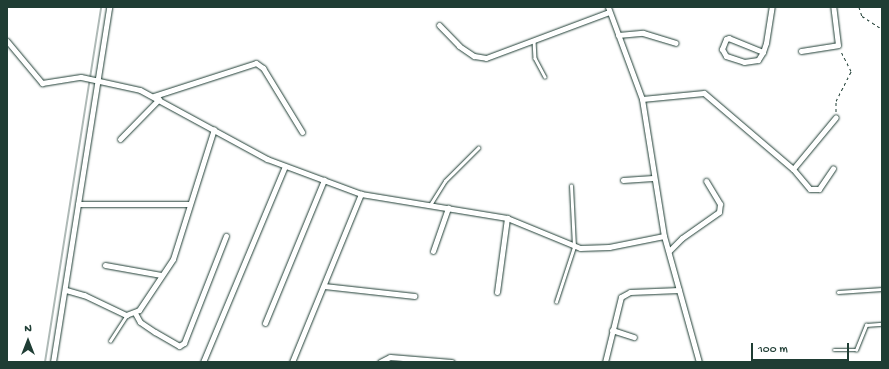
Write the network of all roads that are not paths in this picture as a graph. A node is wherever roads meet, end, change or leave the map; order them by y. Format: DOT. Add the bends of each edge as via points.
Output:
graph roads {
  1 [pos="109,7"];
  2 [pos="772,7"];
  3 [pos="833,7"];
  4 [pos="608,10"];
  5 [pos="439,24"];
  6 [pos="618,35"];
  7 [pos="534,40"];
  8 [pos="7,41"];
  9 [pos="676,43"];
  10 [pos="801,51"];
  11 [pos="763,52"];
  12 [pos="545,77"];
  13 [pos="96,80"];
  14 [pos="154,96"];
  15 [pos="160,99"];
  16 [pos="642,99"];
  17 [pos="836,117"];
  18 [pos="214,129"];
  19 [pos="302,132"];
  20 [pos="120,139"];
  21 [pos="478,148"];
  22 [pos="285,166"];
  23 [pos="833,168"];
  24 [pos="793,169"];
  25 [pos="653,178"];
  26 [pos="324,180"];
  27 [pos="623,180"];
  28 [pos="706,182"];
  29 [pos="571,186"];
  30 [pos="361,194"];
  31 [pos="78,204"];
  32 [pos="189,204"];
  33 [pos="430,205"];
  34 [pos="448,208"];
  35 [pos="507,218"];
  36 [pos="226,236"];
  37 [pos="664,236"];
  38 [pos="574,247"];
  39 [pos="433,251"];
  40 [pos="669,251"];
  41 [pos="105,266"];
  42 [pos="161,275"];
  43 [pos="324,286"];
  44 [pos="882,289"];
  45 [pos="66,290"];
  46 [pos="679,290"];
  47 [pos="497,292"];
  48 [pos="838,292"];
  49 [pos="414,296"];
  50 [pos="556,302"];
  51 [pos="135,314"];
  52 [pos="126,316"];
  53 [pos="265,322"];
  54 [pos="882,324"];
  55 [pos="612,330"];
  56 [pos="634,337"];
  57 [pos="110,341"];
  58 [pos="834,350"];
  59 [pos="53,362"];
  60 [pos="203,362"];
  61 [pos="292,362"];
  62 [pos="380,362"];
  63 [pos="452,362"];
  64 [pos="605,362"];
  65 [pos="699,362"];
  1 -- 13 [label="street"];
  2 -- 11 [label="street"];
  3 -- 10 [label="street" via="838,45"];
  4 -- 6 [label="street"];
  4 -- 7 [label="street"];
  5 -- 7 [label="street" via="459,46 480,58"];
  6 -- 9 [label="street" via="643,33"];
  6 -- 16 [label="street"];
  7 -- 12 [label="lane" via="535,58"];
  8 -- 13 [label="street" via="42,83 81,77"];
  11 -- 11 [label="street" via="729,38 722,49 726,56 750,63 758,60"];
  13 -- 14 [label="street" via="134,88"];
  13 -- 31 [label="street"];
  14 -- 15 [label="street"];
  14 -- 19 [label="street" via="256,63 263,68"];
  15 -- 18 [label="street"];
  15 -- 20 [label="street"];
  16 -- 24 [label="street" via="704,93"];
  16 -- 25 [label="street"];
  17 -- 24 [label="street"];
  18 -- 22 [label="street"];
  18 -- 32 [label="street"];
  21 -- 33 [label="lane" via="445,181"];
  22 -- 26 [label="street"];
  22 -- 60 [label="street"];
  23 -- 24 [label="street" via="819,189 815,190 810,189"];
  25 -- 27 [label="street"];
  25 -- 37 [label="street"];
  26 -- 30 [label="street"];
  26 -- 53 [label="street"];
  28 -- 40 [label="street" via="720,204 719,212 682,238"];
  29 -- 38 [label="lane"];
  30 -- 33 [label="street"];
  30 -- 43 [label="street"];
  31 -- 32 [label="street"];
  31 -- 45 [label="street"];
  32 -- 42 [label="street" via="173,259"];
  33 -- 34 [label="street"];
  34 -- 35 [label="street"];
  34 -- 39 [label="street"];
  35 -- 38 [label="street"];
  35 -- 47 [label="street"];
  36 -- 51 [label="street" via="184,343 179,346 155,332 140,322"];
  37 -- 38 [label="street" via="604,248"];
  37 -- 40 [label="street"];
  38 -- 50 [label="lane"];
  40 -- 46 [label="street"];
  41 -- 42 [label="street"];
  42 -- 51 [label="street"];
  43 -- 49 [label="street"];
  43 -- 61 [label="street"];
  44 -- 48 [label="lane"];
  45 -- 52 [label="street" via="84,295"];
  45 -- 59 [label="street"];
  46 -- 55 [label="street" via="625,293 621,297"];
  46 -- 65 [label="street"];
  51 -- 52 [label="street"];
  52 -- 57 [label="lane"];
  54 -- 58 [label="lane" via="866,325 856,350"];
  55 -- 56 [label="street"];
  55 -- 64 [label="street"];
  62 -- 63 [label="street" via="390,357"];
}
